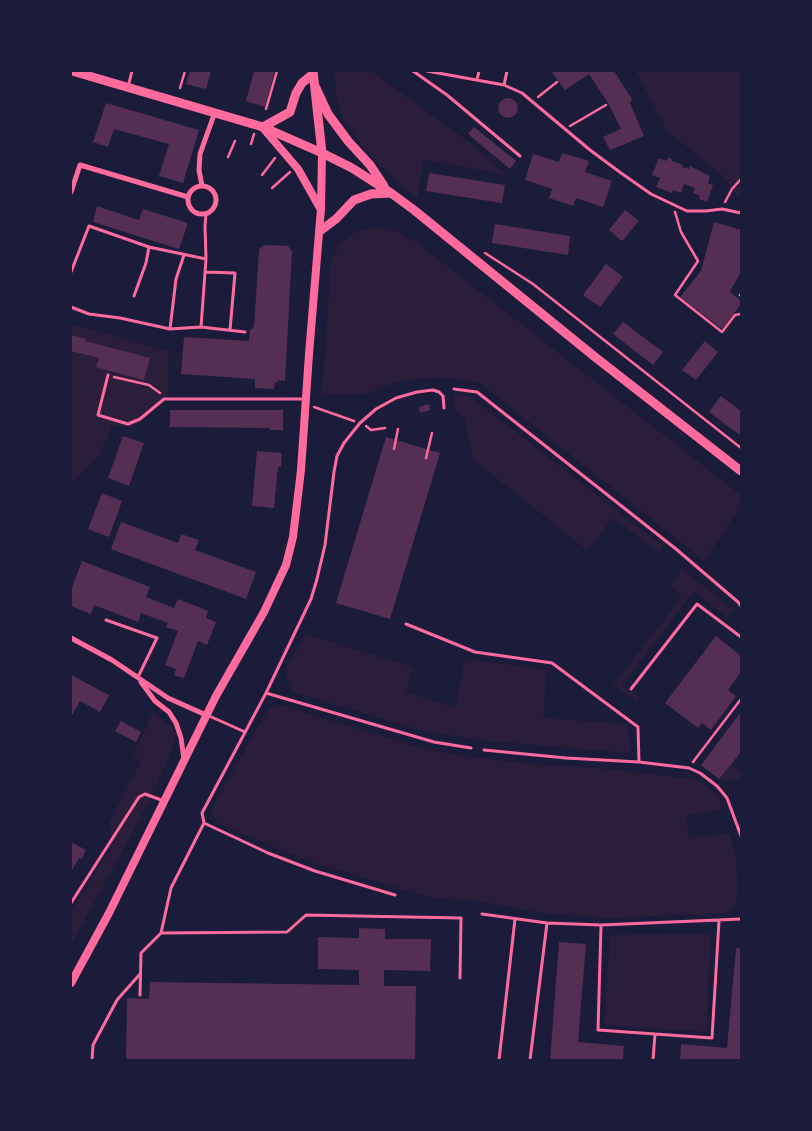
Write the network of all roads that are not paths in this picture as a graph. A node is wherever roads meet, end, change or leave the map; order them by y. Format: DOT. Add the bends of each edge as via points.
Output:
graph roads {
  1 [pos="72,71"];
  2 [pos="132,71"];
  3 [pos="413,71"];
  4 [pos="427,71"];
  5 [pos="479,71"];
  6 [pos="507,71"];
  7 [pos="313,73"];
  8 [pos="477,80"];
  9 [pos="504,85"];
  10 [pos="315,86"];
  11 [pos="128,87"];
  12 [pos="215,112"];
  13 [pos="263,127"];
  14 [pos="322,153"];
  15 [pos="520,156"];
  16 [pos="202,186"];
  17 [pos="389,191"];
  18 [pos="71,192"];
  19 [pos="188,197"];
  20 [pos="321,209"];
  21 [pos="741,213"];
  22 [pos="206,214"];
  23 [pos="320,231"];
  24 [pos="148,247"];
  25 [pos="184,255"];
  26 [pos="206,260"];
  27 [pos="71,272"];
  28 [pos="206,272"];
  29 [pos="134,296"];
  30 [pos="71,307"];
  31 [pos="201,327"];
  32 [pos="170,329"];
  33 [pos="230,330"];
  34 [pos="245,332"];
  35 [pos="108,375"];
  36 [pos="454,389"];
  37 [pos="306,402"];
  38 [pos="444,408"];
  39 [pos="741,471"];
  40 [pos="741,606"];
  41 [pos="106,620"];
  42 [pos="406,624"];
  43 [pos="741,636"];
  44 [pos="71,638"];
  45 [pos="138,678"];
  46 [pos="631,689"];
  47 [pos="266,693"];
  48 [pos="206,715"];
  49 [pos="245,732"];
  50 [pos="471,748"];
  51 [pos="484,750"];
  52 [pos="184,761"];
  53 [pos="639,762"];
  54 [pos="165,801"];
  55 [pos="204,823"];
  56 [pos="741,836"];
  57 [pos="396,895"];
  58 [pos="71,903"];
  59 [pos="482,914"];
  60 [pos="515,919"];
  61 [pos="741,919"];
  62 [pos="719,920"];
  63 [pos="547,923"];
  64 [pos="601,925"];
  65 [pos="161,933"];
  66 [pos="140,974"];
  67 [pos="460,978"];
  68 [pos="71,983"];
  69 [pos="140,995"];
  70 [pos="655,1034"];
  71 [pos="92,1060"];
  72 [pos="499,1060"];
  73 [pos="530,1060"];
  74 [pos="653,1060"];
  1 -- 11 [label="main road"];
  2 -- 11 [label="lane"];
  3 -- 15 [label="lane"];
  4 -- 8 [label="lane"];
  5 -- 8 [label="lane"];
  6 -- 9 [label="lane"];
  7 -- 10 [label="main road"];
  7 -- 13 [label="main road" via="296,93 290,112"];
  8 -- 9 [label="lane"];
  9 -- 21 [label="lane" via="522,93 590,150 652,194 687,211 722,209"];
  10 -- 14 [label="main road"];
  10 -- 17 [label="main road" via="328,114"];
  11 -- 12 [label="main road"];
  12 -- 13 [label="main road"];
  12 -- 16 [label="street" via="200,154"];
  13 -- 14 [label="main road"];
  13 -- 20 [label="street" via="298,169"];
  14 -- 17 [label="main road"];
  14 -- 20 [label="street"];
  16 -- 19 [label="street" via="193,189"];
  16 -- 22 [label="street" via="210,189 217,201 214,209"];
  17 -- 23 [label="main road" via="354,200"];
  17 -- 39 [label="main road"];
  18 -- 19 [label="street" via="80,166"];
  19 -- 22 [label="street" via="192,211"];
  20 -- 23 [label="street"];
  22 -- 26 [label="lane"];
  23 -- 37 [label="street"];
  24 -- 25 [label="lane"];
  24 -- 27 [label="lane" via="89,226"];
  24 -- 29 [label="lane"];
  25 -- 26 [label="lane"];
  25 -- 32 [label="lane" via="176,279"];
  26 -- 28 [label="lane"];
  28 -- 31 [label="lane"];
  28 -- 33 [label="lane" via="235,273"];
  30 -- 32 [label="lane" via="89,314"];
  31 -- 32 [label="lane"];
  31 -- 33 [label="lane"];
  33 -- 34 [label="lane"];
  35 -- 37 [label="lane" via="98,415 128,424 140,419 164,399"];
  36 -- 40 [label="lane" via="477,392 676,549"];
  37 -- 48 [label="street" via="298,503 286,565 264,612"];
  38 -- 47 [label="lane" via="443,396 433,390 385,403 360,423 344,443 337,456 317,579"];
  41 -- 45 [label="lane" via="157,638"];
  42 -- 53 [label="lane" via="475,652 552,664 638,727"];
  43 -- 46 [label="lane" via="697,604"];
  44 -- 45 [label="street"];
  45 -- 48 [label="street" via="178,704"];
  45 -- 52 [label="street" via="176,723"];
  47 -- 49 [label="lane"];
  47 -- 50 [label="lane" via="434,742"];
  48 -- 49 [label="lane"];
  48 -- 52 [label="street"];
  49 -- 55 [label="lane" via="202,813"];
  51 -- 53 [label="lane"];
  52 -- 54 [label="street"];
  53 -- 56 [label="lane" via="689,768 710,780 725,795"];
  54 -- 58 [label="lane" via="140,795"];
  54 -- 68 [label="street"];
  55 -- 57 [label="lane" via="315,871"];
  55 -- 65 [label="lane" via="171,888"];
  59 -- 60 [label="lane"];
  60 -- 63 [label="lane"];
  60 -- 72 [label="lane"];
  61 -- 62 [label="lane"];
  62 -- 64 [label="lane"];
  62 -- 70 [label="lane" via="712,1038"];
  63 -- 64 [label="lane"];
  63 -- 73 [label="lane"];
  64 -- 70 [label="lane" via="598,1030"];
  65 -- 66 [label="lane" via="141,953"];
  65 -- 67 [label="lane" via="287,932 306,915 461,918"];
  66 -- 69 [label="lane"];
  66 -- 71 [label="lane" via="117,1000 96,1040"];
  70 -- 74 [label="lane"];
}
